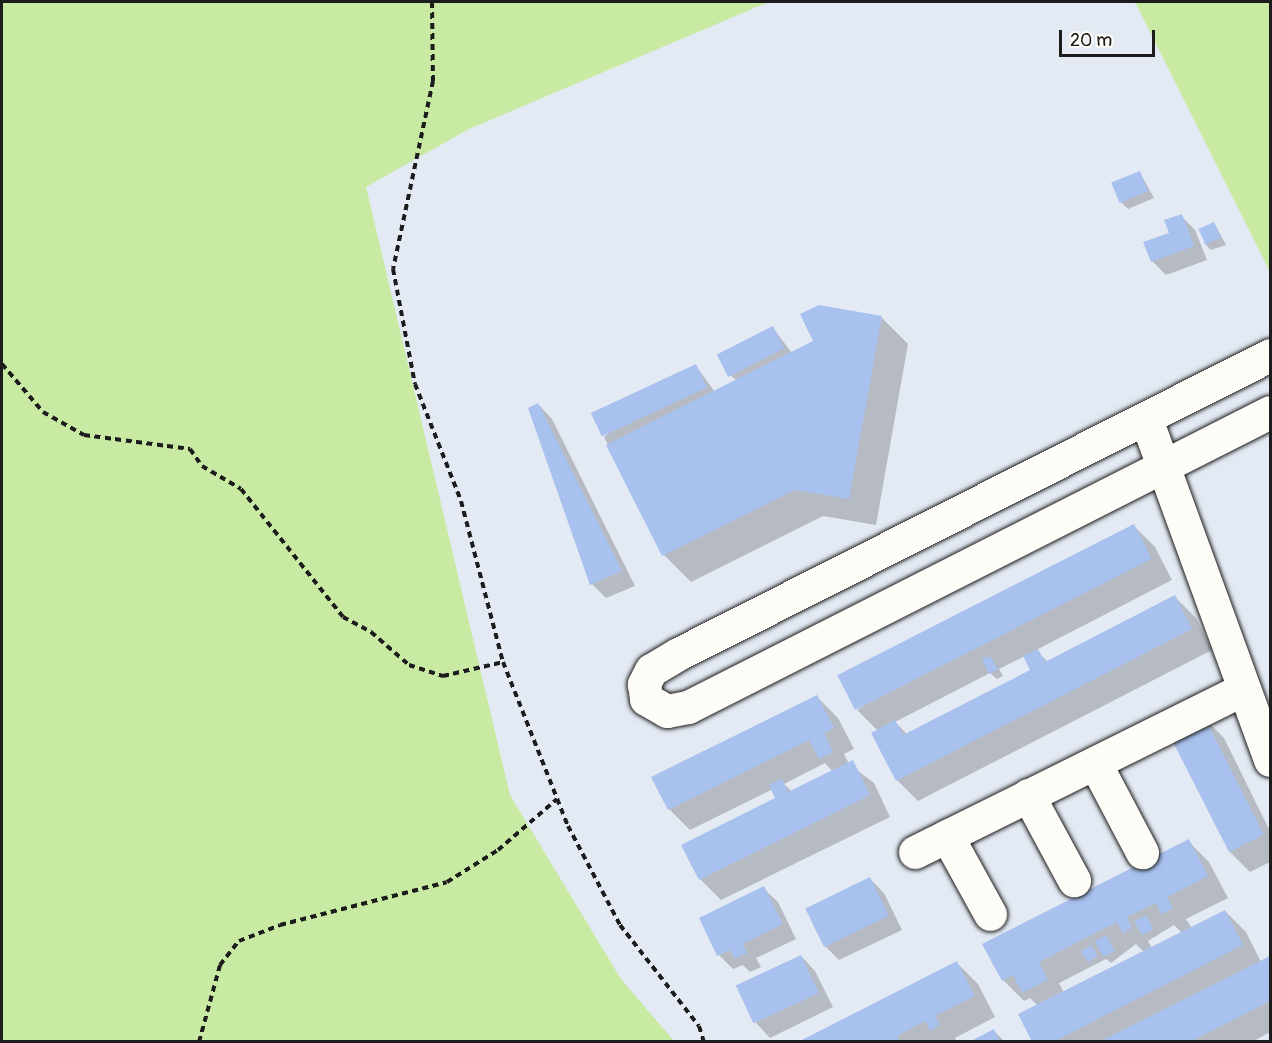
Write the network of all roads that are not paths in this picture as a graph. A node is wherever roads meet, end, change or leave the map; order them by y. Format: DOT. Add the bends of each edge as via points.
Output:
graph roads {
  1 [pos="1270,355"];
  2 [pos="1270,412"];
  3 [pos="1146,419"];
  4 [pos="1163,465"];
  5 [pos="1244,689"];
  6 [pos="1270,760"];
  7 [pos="1095,763"];
  8 [pos="1028,795"];
  9 [pos="947,836"];
  10 [pos="915,852"];
  11 [pos="1142,852"];
  12 [pos="1074,880"];
  13 [pos="990,914"];
  1 -- 3 [label="street"];
  2 -- 4 [label="street"];
  3 -- 4 [label="street"];
  3 -- 4 [label="street" via="651,670 646,699 667,711 688,707"];
  4 -- 5 [label="street"];
  5 -- 6 [label="street"];
  5 -- 7 [label="street"];
  7 -- 8 [label="street"];
  7 -- 11 [label="street"];
  8 -- 9 [label="street"];
  8 -- 12 [label="street"];
  9 -- 10 [label="street"];
  9 -- 13 [label="street"];
}
